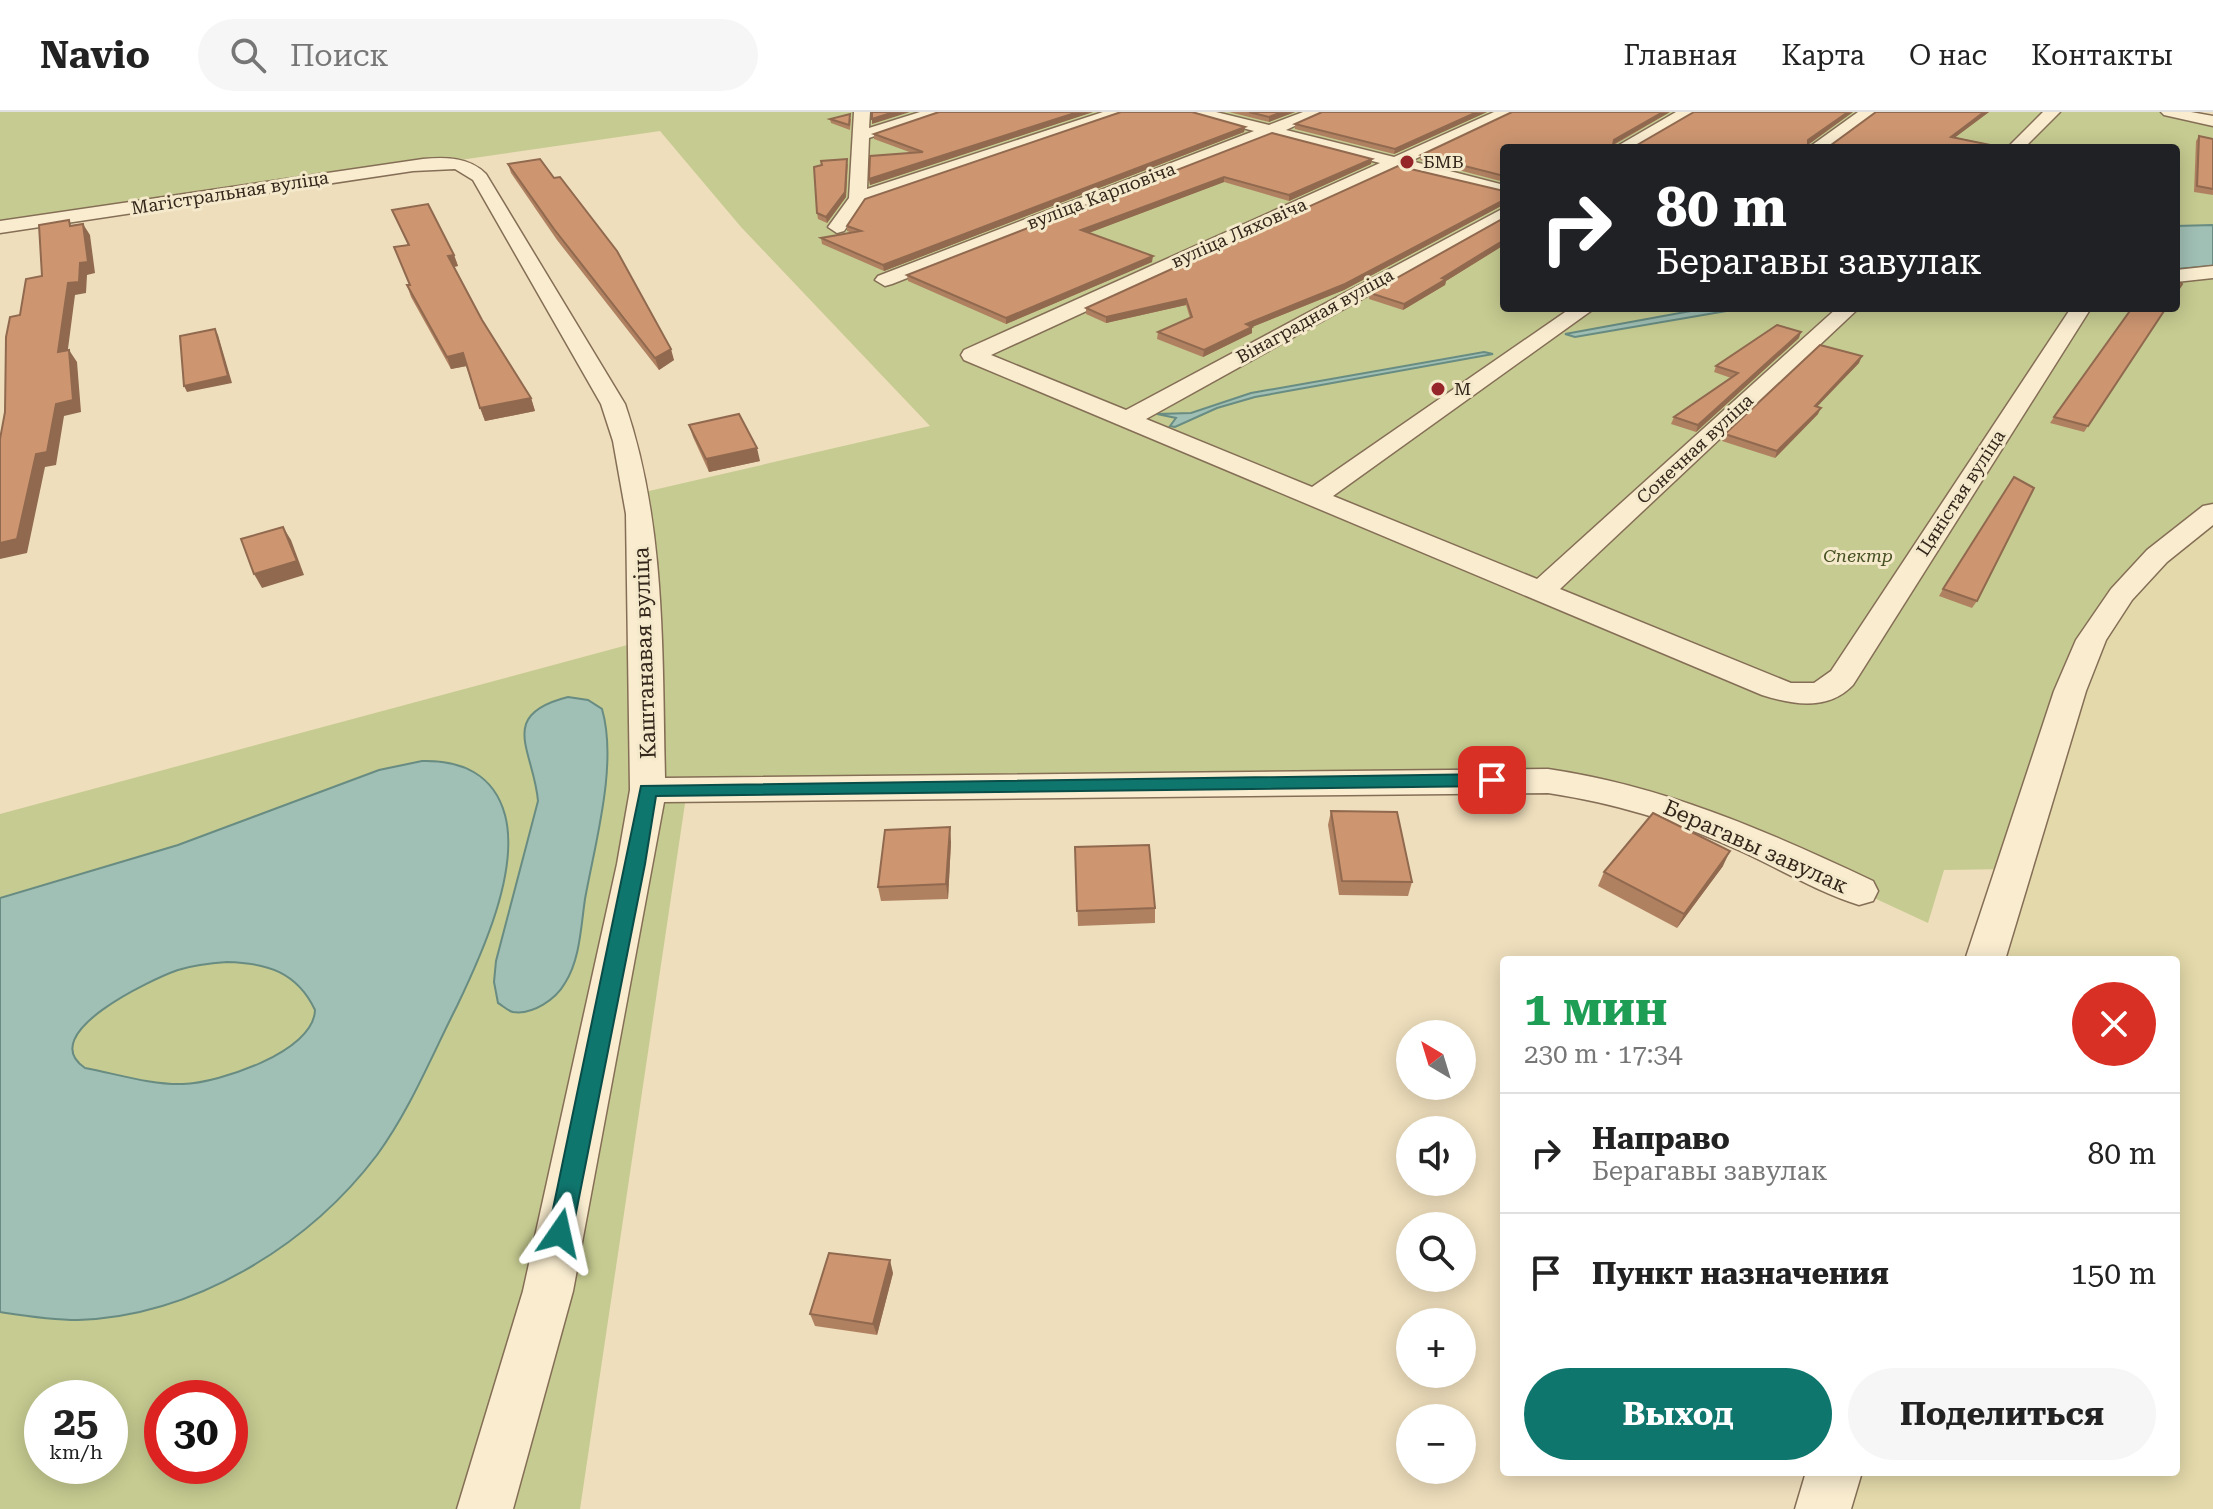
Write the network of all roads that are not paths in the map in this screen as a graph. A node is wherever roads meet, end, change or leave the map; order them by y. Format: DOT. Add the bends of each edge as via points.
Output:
graph roads {
  1 [pos="862,112"];
  2 [pos="936,112"];
  3 [pos="1118,112"];
  4 [pos="1198,112"];
  5 [pos="1317,112"];
  6 [pos="1506,112"];
  7 [pos="1687,112"];
  8 [pos="1868,112"];
  9 [pos="2052,112"];
  10 [pos="2169,112"];
  11 [pos="2213,121"];
  12 [pos="1270,131"];
  13 [pos="861,135"];
  14 [pos="1629,144"];
  15 [pos="1822,144"];
  16 [pos="2019,144"];
  17 [pos="1396,162"];
  18 [pos="461,165"];
  19 [pos="1500,189"];
  20 [pos="858,198"];
  21 [pos="1500,215"];
  22 [pos="4,227"];
  23 [pos="837,227"];
  24 [pos="0,249"];
  25 [pos="2213,272"];
  26 [pos="2180,276"];
  27 [pos="885,280"];
  28 [pos="1579,312"];
  29 [pos="1845,312"];
  30 [pos="2078,312"];
  31 [pos="1126,420"];
  32 [pos="1314,497"];
  33 [pos="2213,512"];
  34 [pos="1542,590"];
  35 [pos="648,790"];
  36 [pos="1859,891"];
  37 [pos="1986,956"];
  38 [pos="1833,1476"];
  39 [pos="485,1509"];
  40 [pos="1823,1509"];
  1 -- 13 [label="street"];
  2 -- 13 [label="street"];
  3 -- 20 [label="street"];
  4 -- 12 [label="street"];
  5 -- 12 [label="street, вуліца Карповіча"];
  6 -- 17 [label="street, вуліца Ляховіча"];
  7 -- 14 [label="street"];
  8 -- 15 [label="street"];
  9 -- 16 [label="street"];
  10 -- 11 [label="street"];
  12 -- 17 [label="street"];
  12 -- 27 [label="street, вуліца Карповіча"];
  13 -- 20 [label="street"];
  17 -- 19 [label="street"];
  17 -- 31 [label="street, вуліца Ляховіча" via="972,355"];
  18 -- 22 [label="street, Магістральная вуліца" via="404,167"];
  18 -- 35 [label="street, Каштанавая вуліца" via="477,172 593,366 625,441 640,514"];
  20 -- 23 [label="street"];
  21 -- 31 [label="street, Вінаградная вуліца"];
  22 -- 24 [label="street"];
  25 -- 26 [label="street"];
  28 -- 32 [label="street"];
  29 -- 34 [label="street, Сонечная вуліца"];
  30 -- 34 [label="street, Цяністая вуліца" via="1842,678 1827,690 1814,695 1787,693"];
  31 -- 32 [label="street"];
  32 -- 34 [label="street"];
  33 -- 37 [label="street" via="2157,556 2121,595 2091,640"];
  35 -- 36 [label="street, Берагавы завулак" via="1548,781 1667,805"];
  35 -- 39 [label="street, Каштанавая вуліца" via="548,1291"];
  38 -- 40 [label="street"];
}
